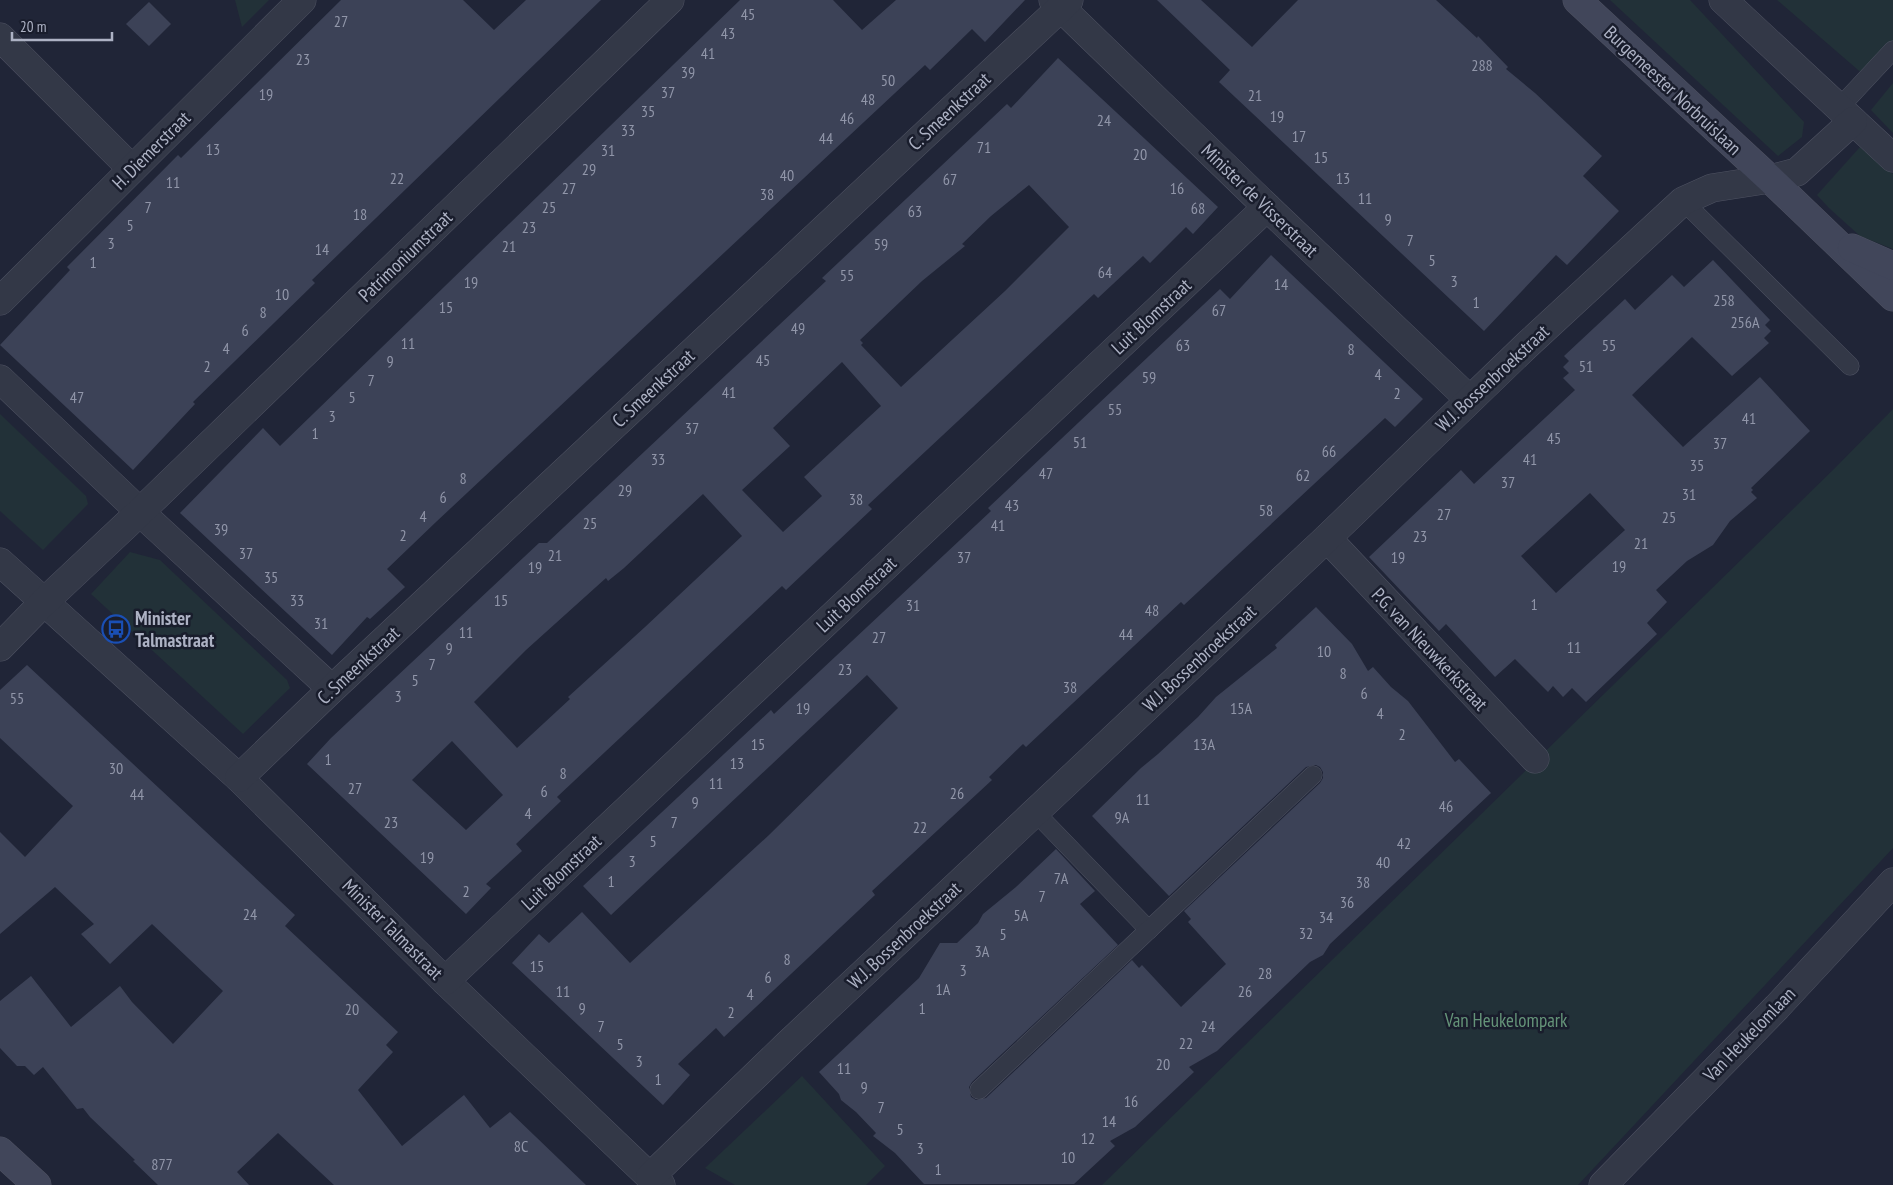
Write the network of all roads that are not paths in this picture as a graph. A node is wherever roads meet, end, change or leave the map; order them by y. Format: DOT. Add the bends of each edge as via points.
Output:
graph roads {
  1 [pos="302,0"];
  2 [pos="670,0"];
  3 [pos="1577,0"];
  4 [pos="1723,0"];
  5 [pos="1060,2"];
  6 [pos="0,37"];
  7 [pos="1893,50"];
  8 [pos="1846,114"];
  9 [pos="1893,158"];
  10 [pos="132,169"];
  11 [pos="1770,179"];
  12 [pos="1683,201"];
  13 [pos="1267,207"];
  14 [pos="1834,241"];
  15 [pos="1893,266"];
  16 [pos="1893,297"];
  17 [pos="0,301"];
  18 [pos="1850,366"];
  19 [pos="0,379"];
  20 [pos="1470,399"];
  21 [pos="140,512"];
  22 [pos="1327,538"];
  23 [pos="0,562"];
  24 [pos="44,602"];
  25 [pos="0,647"];
  26 [pos="332,689"];
  27 [pos="1534,759"];
  28 [pos="1313,775"];
  29 [pos="239,778"];
  30 [pos="1035,812"];
  31 [pos="1893,882"];
  32 [pos="1149,930"];
  33 [pos="445,981"];
  34 [pos="979,1090"];
  35 [pos="0,1151"];
  36 [pos="656,1181"];
  37 [pos="37,1185"];
  38 [pos="1603,1185"];
  1 -- 10 [label="street, H. Diemerstraat"];
  2 -- 21 [label="street, Patrimoniumstraat"];
  3 -- 11 [label="main road, Burgemeester Norbruislaan"];
  4 -- 8 [label="street"];
  5 -- 13 [label="street, Minister de Visserstraat"];
  5 -- 26 [label="street, C. Smeenkstraat"];
  6 -- 10 [label="street"];
  7 -- 8 [label="lane"];
  8 -- 9 [label="street"];
  8 -- 11 [label="street" via="1796,172"];
  10 -- 17 [label="street, H. Diemerstraat"];
  11 -- 12 [label="street, W.J. Bossenbroekstraat" via="1712,188"];
  11 -- 14 [label="main road, Burgemeester Norbruislaan"];
  12 -- 18 [label="lane"];
  12 -- 20 [label="street, W.J. Bossenbroekstraat"];
  13 -- 20 [label="street, Minister de Visserstraat"];
  13 -- 33 [label="street, Luit Blomstraat"];
  14 -- 15 [label="main road, Burgemeester Norbruislaan"];
  14 -- 16 [label="main road, Burgemeester Norbruislaan"];
  19 -- 21 [label="street"];
  20 -- 22 [label="street, W.J. Bossenbroekstraat"];
  21 -- 24 [label="street"];
  21 -- 26 [label="street"];
  22 -- 27 [label="street, P.G. van Nieuwkerkstraat"];
  22 -- 30 [label="street, W.J. Bossenbroekstraat"];
  23 -- 24 [label="street, Minister Talmastraat"];
  24 -- 25 [label="street"];
  24 -- 29 [label="street, Minister Talmastraat"];
  26 -- 29 [label="street, C. Smeenkstraat"];
  28 -- 32 [label="lane"];
  29 -- 33 [label="street, Minister Talmastraat"];
  30 -- 32 [label="lane"];
  30 -- 36 [label="street, W.J. Bossenbroekstraat" via="788,1044"];
  31 -- 38 [label="street, Van Heukelomlaan" via="1777,1007"];
  32 -- 34 [label="lane"];
  33 -- 36 [label="street, Minister Talmastraat"];
  35 -- 37 [label="main road"];
}
